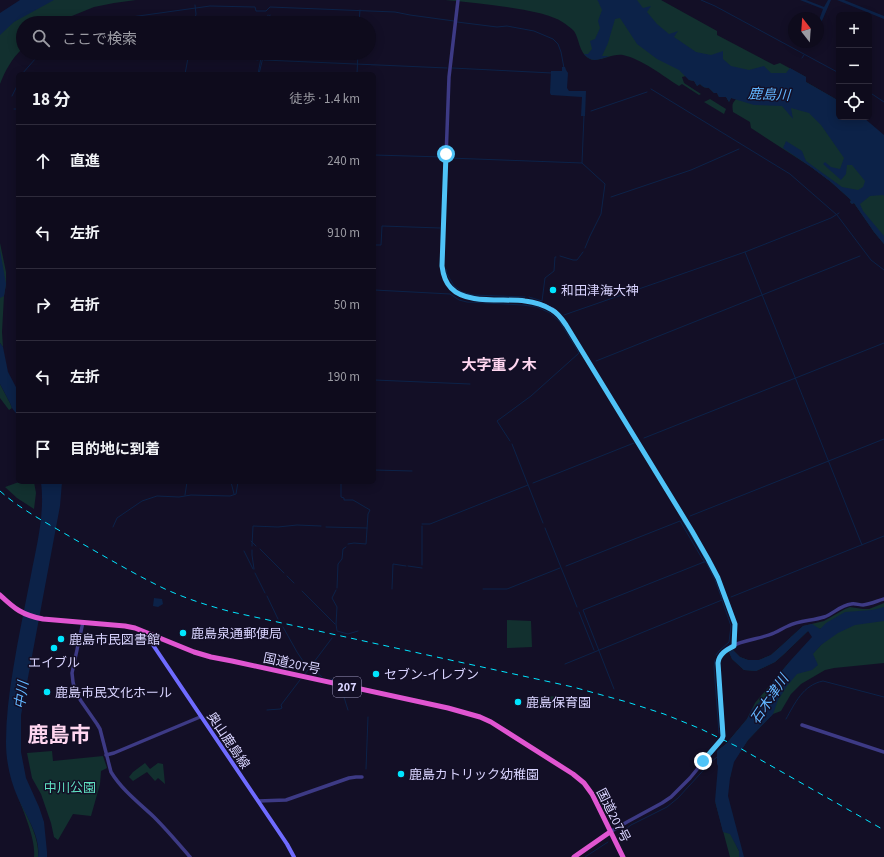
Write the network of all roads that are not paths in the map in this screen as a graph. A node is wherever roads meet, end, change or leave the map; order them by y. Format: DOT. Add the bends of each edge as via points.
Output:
graph roads {
  1 [pos="458,0"];
  2 [pos="0,594"];
  3 [pos="884,599"];
  4 [pos="83,622"];
  5 [pos="150,634"];
  6 [pos="734,646"];
  7 [pos="200,717"];
  8 [pos="802,725"];
  9 [pos="884,752"];
  10 [pos="106,755"];
  11 [pos="362,778"];
  12 [pos="258,802"];
  13 [pos="610,832"];
  14 [pos="190,857"];
  15 [pos="294,857"];
  16 [pos="574,857"];
  17 [pos="623,857"];
  1 -- 6 [label="street" via="449,77 442,252 442,266 447,283 459,295 469,298 527,301 540,304 560,316 708,559 735,624"];
  2 -- 4 [label="highway, 国道207号 / 207" via="11,605 30,617"];
  3 -- 6 [label="street" via="863,605 852,603 823,617 788,625 774,634"];
  4 -- 5 [label="highway, 国道207号 / 207" via="125,626"];
  4 -- 10 [label="street" via="72,673 73,682 75,691 100,729"];
  5 -- 7 [label="main road, 奥山鹿島線" via="153,645"];
  5 -- 13 [label="highway, 国道207号 / 207" via="211,657 480,717 573,774 592,794"];
  6 -- 13 [label="street" via="718,660 722,739 671,797"];
  7 -- 10 [label="street"];
  7 -- 12 [label="main road, 奥山鹿島線"];
  8 -- 9 [label="street"];
  10 -- 14 [label="street" via="115,778"];
  11 -- 12 [label="street" via="349,778 286,800"];
  12 -- 15 [label="main road, 奥山鹿島線"];
  13 -- 16 [label="highway"];
  13 -- 17 [label="highway, 国道207号 / 207"];
}
